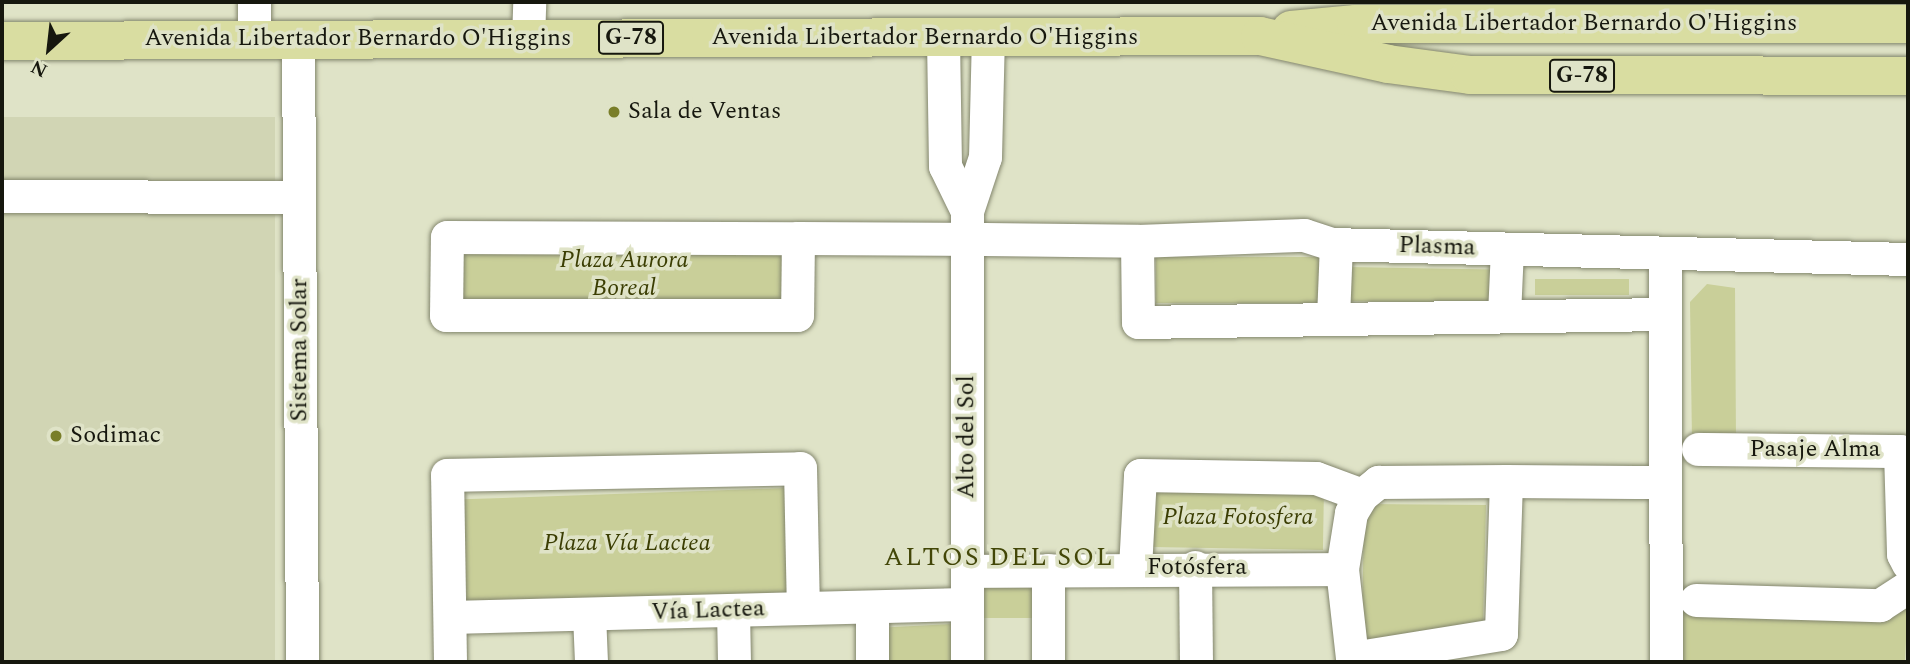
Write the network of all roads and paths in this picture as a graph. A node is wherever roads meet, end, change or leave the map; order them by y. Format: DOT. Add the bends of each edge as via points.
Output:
graph roads {
  1 [pos="254,20"];
  2 [pos="529,20"];
  3 [pos="1908,24"];
  4 [pos="1261,36"];
  5 [pos="298,38"];
  6 [pos="943,38"];
  7 [pos="988,38"];
  8 [pos="2,41"];
  9 [pos="1908,76"];
  10 [pos="2,196"];
  11 [pos="299,197"];
  12 [pos="967,225"];
  13 [pos="798,238"];
  14 [pos="1137,241"];
  15 [pos="1336,244"];
  16 [pos="1507,249"];
  17 [pos="1665,254"];
  18 [pos="1908,259"];
  19 [pos="1504,314"];
  20 [pos="1664,314"];
  21 [pos="1333,318"];
  22 [pos="1698,449"];
  23 [pos="1506,481"];
  24 [pos="1664,482"];
  25 [pos="1362,495"];
  26 [pos="1908,564"];
  27 [pos="1195,567"];
  28 [pos="1135,568"];
  29 [pos="1342,569"];
  30 [pos="1048,570"];
  31 [pos="967,571"];
  32 [pos="1908,587"];
  33 [pos="1696,600"];
  34 [pos="967,604"];
  35 [pos="872,607"];
  36 [pos="803,608"];
  37 [pos="733,610"];
  38 [pos="589,614"];
  39 [pos="450,617"];
  40 [pos="302,662"];
  41 [pos="450,662"];
  42 [pos="591,662"];
  43 [pos="734,662"];
  44 [pos="872,662"];
  45 [pos="967,662"];
  46 [pos="1048,662"];
  47 [pos="1196,662"];
  48 [pos="1666,662"];
  1 -- 5 [label="main road, Avenida Libertador Bernardo O'Higgins / G-78"];
  1 -- 8 [label="main road, Avenida Libertador Bernardo O'Higgins / G-78"];
  2 -- 5 [label="main road, Avenida Libertador Bernardo O'Higgins / G-78"];
  2 -- 6 [label="main road, Avenida Libertador Bernardo O'Higgins / G-78"];
  3 -- 4 [label="main road, Avenida Libertador Bernardo O'Higgins / G-78" via="1356,24"];
  4 -- 7 [label="main road, Avenida Libertador Bernardo O'Higgins / G-78"];
  4 -- 9 [label="main road, Avenida Libertador Bernardo O'Higgins / G-78" via="1388,64 1470,75"];
  5 -- 11 [label="street, Sistema Solar"];
  6 -- 7 [label="main road, Avenida Libertador Bernardo O'Higgins / G-78"];
  6 -- 12 [label="street, Alto del Sol" via="945,166"];
  7 -- 12 [label="street, Alto del Sol" via="985,158"];
  10 -- 11 [label="street"];
  11 -- 40 [label="street, Sistema Solar"];
  12 -- 13 [label="street, Plasma"];
  12 -- 14 [label="street, Plasma"];
  12 -- 31 [label="street, Alto del Sol"];
  13 -- 13 [label="street, Plasma" via="797,315 446,314 447,237"];
  14 -- 15 [label="street, Plasma" via="1304,235"];
  14 -- 21 [label="street" via="1138,322"];
  15 -- 16 [label="street, Plasma"];
  15 -- 21 [label="street"];
  16 -- 17 [label="street, Plasma"];
  16 -- 19 [label="street"];
  17 -- 18 [label="street, Plasma"];
  17 -- 20 [label="street"];
  19 -- 20 [label="street"];
  19 -- 21 [label="street"];
  20 -- 24 [label="street"];
  22 -- 26 [label="street, Pasaje Alma" via="1900,451 1903,554"];
  23 -- 24 [label="street"];
  23 -- 25 [label="street" via="1378,482"];
  23 -- 29 [label="street" via="1501,634 1352,658"];
  24 -- 48 [label="street"];
  25 -- 28 [label="street" via="1316,478 1140,475"];
  25 -- 29 [label="street" via="1352,513"];
  27 -- 28 [label="street, Fotósfera"];
  27 -- 29 [label="street, Fotósfera"];
  27 -- 47 [label="street"];
  28 -- 30 [label="street, Fotósfera"];
  30 -- 31 [label="street, Fotósfera"];
  30 -- 46 [label="street"];
  31 -- 34 [label="street, Alto del Sol"];
  32 -- 33 [label="street" via="1880,605"];
  34 -- 35 [label="street, Vía Lactea"];
  34 -- 45 [label="street, Alto del Sol"];
  35 -- 36 [label="street, Vía Lactea"];
  35 -- 44 [label="street"];
  36 -- 37 [label="street, Vía Lactea"];
  36 -- 39 [label="street" via="800,468 447,475"];
  37 -- 38 [label="street, Vía Lactea"];
  37 -- 43 [label="street"];
  38 -- 39 [label="street, Vía Lactea"];
  38 -- 42 [label="street"];
  39 -- 41 [label="street"];
}
